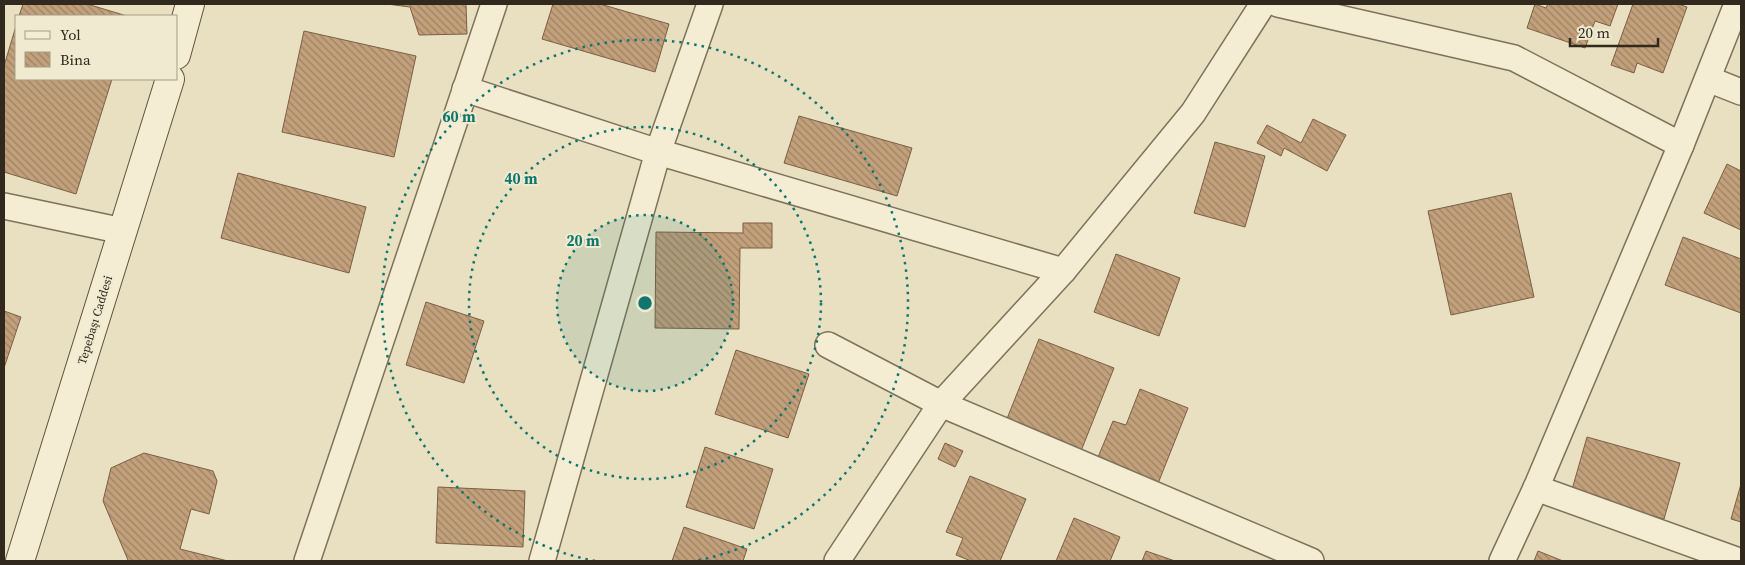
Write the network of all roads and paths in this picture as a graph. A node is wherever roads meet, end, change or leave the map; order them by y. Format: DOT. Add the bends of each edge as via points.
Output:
graph roads {
  1 [pos="190,4"];
  2 [pos="494,4"];
  3 [pos="710,4"];
  4 [pos="1264,4"];
  5 [pos="1278,4"];
  6 [pos="1738,4"];
  7 [pos="178,48"];
  8 [pos="1708,79"];
  9 [pos="170,80"];
  10 [pos="465,89"];
  11 [pos="1741,92"];
  12 [pos="1681,145"];
  13 [pos="658,152"];
  14 [pos="4,206"];
  15 [pos="123,231"];
  16 [pos="1063,271"];
  17 [pos="828,345"];
  18 [pos="940,404"];
  19 [pos="1536,488"];
  20 [pos="20,561"];
  21 [pos="307,561"];
  22 [pos="542,561"];
  23 [pos="837,561"];
  24 [pos="1310,561"];
  25 [pos="1502,561"];
  26 [pos="1739,561"];
  1 -- 7 [label="main road"];
  2 -- 10 [label="street"];
  3 -- 13 [label="street"];
  4 -- 16 [label="street" via="1193,113"];
  5 -- 12 [label="street" via="1514,58"];
  6 -- 8 [label="street"];
  8 -- 11 [label="street"];
  8 -- 12 [label="street"];
  9 -- 15 [label="main road, Tepebaşı Caddesi"];
  10 -- 13 [label="street"];
  10 -- 21 [label="street"];
  12 -- 19 [label="street"];
  13 -- 16 [label="street"];
  13 -- 22 [label="street"];
  14 -- 15 [label="street"];
  15 -- 20 [label="main road, Tepebaşı Caddesi"];
  16 -- 18 [label="street"];
  17 -- 18 [label="street"];
  18 -- 23 [label="street"];
  18 -- 24 [label="street"];
  19 -- 25 [label="street"];
  19 -- 26 [label="street"];
}
